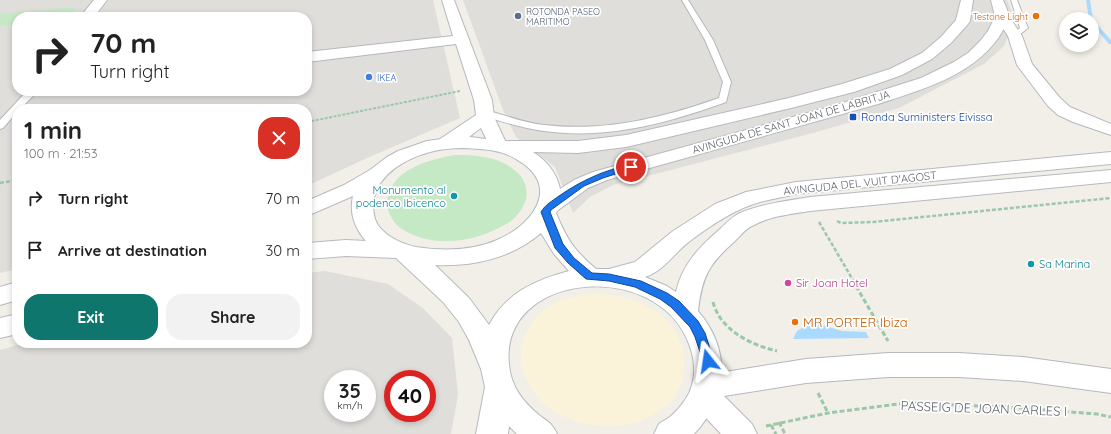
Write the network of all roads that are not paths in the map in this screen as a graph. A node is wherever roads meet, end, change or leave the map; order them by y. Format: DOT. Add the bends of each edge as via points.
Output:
graph roads {
  1 [pos="100,0"];
  2 [pos="448,0"];
  3 [pos="685,0"];
  4 [pos="967,0"];
  5 [pos="1014,0"];
  6 [pos="999,8"];
  7 [pos="91,12"];
  8 [pos="460,33"];
  9 [pos="1015,36"];
  10 [pos="312,56"];
  11 [pos="26,96"];
  12 [pos="19,104"];
  13 [pos="12,112"];
  14 [pos="485,115"];
  15 [pos="0,126"];
  16 [pos="1111,130"];
  17 [pos="447,143"];
  18 [pos="501,146"];
  19 [pos="1111,158"];
  20 [pos="378,172"];
  21 [pos="1111,176"];
  22 [pos="312,207"];
  23 [pos="546,210"];
  24 [pos="312,251"];
  25 [pos="402,251"];
  26 [pos="599,277"];
  27 [pos="12,292"];
  28 [pos="0,296"];
  29 [pos="685,314"];
  30 [pos="12,325"];
  31 [pos="0,328"];
  32 [pos="497,377"];
  33 [pos="1111,381"];
  34 [pos="705,392"];
  35 [pos="740,433"];
  36 [pos="492,434"];
  37 [pos="541,434"];
  38 [pos="670,434"];
  1 -- 7 [label="street"];
  2 -- 8 [label="street"];
  3 -- 14 [label="lane" via="709,40 727,82 724,100 642,124 587,130 521,125"];
  4 -- 18 [label="street, AVINGUDA DE SANT JOAN DE LABRITJA" via="963,21 927,56 896,72 848,88 626,141 578,147"];
  5 -- 9 [label="lane" via="1024,28"];
  6 -- 9 [label="street"];
  6 -- 23 [label="street, AVINGUDA DE SANT JOAN DE LABRITJA" via="995,32 972,57 925,81 890,95 600,176 581,184"];
  8 -- 10 [label="street"];
  8 -- 14 [label="street"];
  9 -- 16 [label="street" via="1025,65 1054,102 1080,118"];
  11 -- 12 [label="lane"];
  13 -- 15 [label="lane"];
  14 -- 17 [label="street"];
  14 -- 18 [label="street"];
  17 -- 18 [label="street" via="480,142"];
  17 -- 20 [label="street" via="416,150"];
  18 -- 23 [label="street" via="525,155 545,173 550,184 551,196"];
  19 -- 26 [label="street, AVINGUDA DEL VUIT D'AGOST" via="796,188 753,197 724,209 680,236 643,269"];
  20 -- 22 [label="street" via="351,189"];
  20 -- 25 [label="street" via="364,192 362,214 373,235 385,244"];
  21 -- 29 [label="street, AVINGUDA DEL VUIT D'AGOST" via="810,204 773,211 744,221 708,250 691,277"];
  23 -- 25 [label="street" via="538,223 527,233 479,254 441,258"];
  23 -- 26 [label="street" via="559,246 571,261"];
  24 -- 25 [label="street" via="346,248"];
  25 -- 32 [label="street" via="437,280 476,326"];
  26 -- 29 [label="street" via="651,289 675,304"];
  26 -- 32 [label="street" via="571,279 552,284 521,302 499,331 494,348"];
  27 -- 28 [label="street"];
  29 -- 34 [label="street" via="701,336 705,348 708,374"];
  30 -- 31 [label="street"];
  32 -- 36 [label="street"];
  32 -- 37 [label="street" via="507,402 517,415"];
  33 -- 34 [label="street" via="1023,369 960,365 902,366 806,371"];
  34 -- 35 [label="street"];
  34 -- 38 [label="street" via="694,413"];
}
